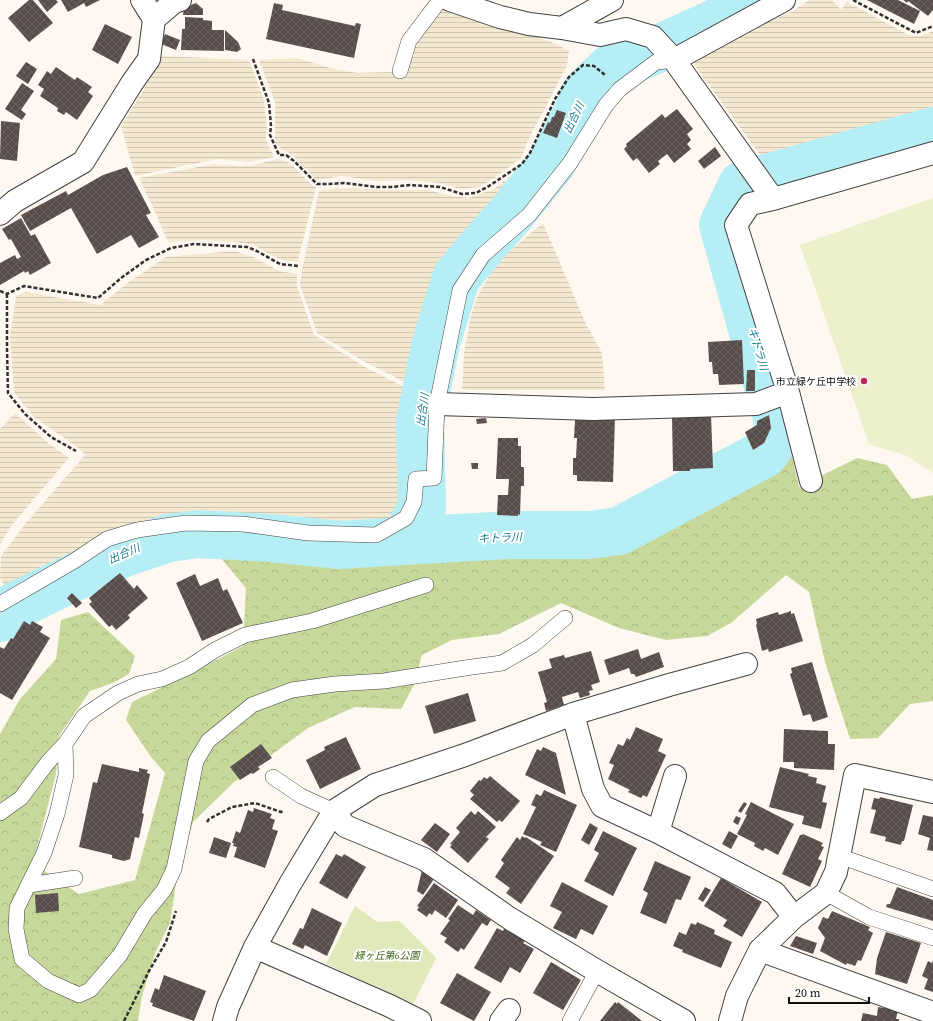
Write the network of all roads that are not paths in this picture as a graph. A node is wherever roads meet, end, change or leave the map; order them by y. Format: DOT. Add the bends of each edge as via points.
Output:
graph roads {
  1 [pos="142,0"];
  2 [pos="180,0"];
  3 [pos="440,0"];
  4 [pos="450,0"];
  5 [pos="612,0"];
  6 [pos="784,0"];
  7 [pos="154,19"];
  8 [pos="562,28"];
  9 [pos="674,60"];
  10 [pos="400,71"];
  11 [pos="933,153"];
  12 [pos="773,199"];
  13 [pos="0,214"];
  14 [pos="788,392"];
  15 [pos="437,404"];
  16 [pos="811,481"];
  17 [pos="426,585"];
  18 [pos="0,604"];
  19 [pos="565,618"];
  20 [pos="746,664"];
  21 [pos="573,714"];
  22 [pos="65,744"];
  23 [pos="675,776"];
  24 [pos="273,777"];
  25 [pos="933,792"];
  26 [pos="334,811"];
  27 [pos="0,813"];
  28 [pos="658,832"];
  29 [pos="839,856"];
  30 [pos="75,878"];
  31 [pos="29,885"];
  32 [pos="933,889"];
  33 [pos="826,893"];
  34 [pos="794,917"];
  35 [pos="933,938"];
  36 [pos="255,947"];
  37 [pos="760,950"];
  38 [pos="597,971"];
  39 [pos="933,1013"];
  40 [pos="388,1014"];
  41 [pos="224,1021"];
  42 [pos="420,1021"];
  43 [pos="570,1021"];
  44 [pos="684,1021"];
  45 [pos="730,1021"];
  1 -- 7 [label="street"];
  2 -- 7 [label="street"];
  3 -- 10 [label="lane" via="409,41"];
  4 -- 8 [label="street" via="500,17"];
  5 -- 8 [label="street"];
  6 -- 9 [label="street"];
  7 -- 13 [label="street" via="149,59 83,162 15,202"];
  8 -- 9 [label="street" via="600,35 626,29 653,37"];
  9 -- 12 [label="street"];
  9 -- 15 [label="lane" via="656,62 620,89 606,105 570,163 529,215 483,255 460,290"];
  11 -- 12 [label="street"];
  12 -- 14 [label="street" via="750,204 736,225"];
  14 -- 15 [label="street" via="756,404 593,409"];
  14 -- 16 [label="street"];
  15 -- 18 [label="lane" via="434,478 416,479 414,502 406,518 376,535 308,533 243,524 186,523 137,530 107,539"];
  17 -- 22 [label="lane" via="312,621 245,635 189,667 118,693 84,716"];
  19 -- 31 [label="lane" via="533,645 502,663 384,681 292,690 252,705 208,741 196,761 174,870 164,890 145,913 120,955 90,990 78,995 48,981 22,959 16,928 17,908"];
  20 -- 21 [label="street"];
  21 -- 26 [label="street" via="465,755 375,785"];
  21 -- 28 [label="street" via="593,789 602,806"];
  22 -- 27 [label="lane" via="21,798"];
  22 -- 31 [label="lane" via="66,775 57,814 44,853"];
  23 -- 28 [label="street"];
  24 -- 26 [label="lane" via="301,796"];
  25 -- 29 [label="street" via="855,775"];
  26 -- 36 [label="street"];
  26 -- 38 [label="street" via="345,826 424,859 509,918"];
  28 -- 34 [label="street" via="775,893"];
  29 -- 32 [label="lane"];
  29 -- 33 [label="street" via="836,872"];
  30 -- 31 [label="lane"];
  33 -- 34 [label="street"];
  33 -- 35 [label="lane" via="869,917"];
  34 -- 37 [label="street"];
  36 -- 40 [label="street"];
  36 -- 41 [label="street"];
  37 -- 39 [label="street"];
  37 -- 45 [label="street" via="737,996"];
  38 -- 43 [label="lane"];
  38 -- 44 [label="street"];
  40 -- 42 [label="street"];
}
